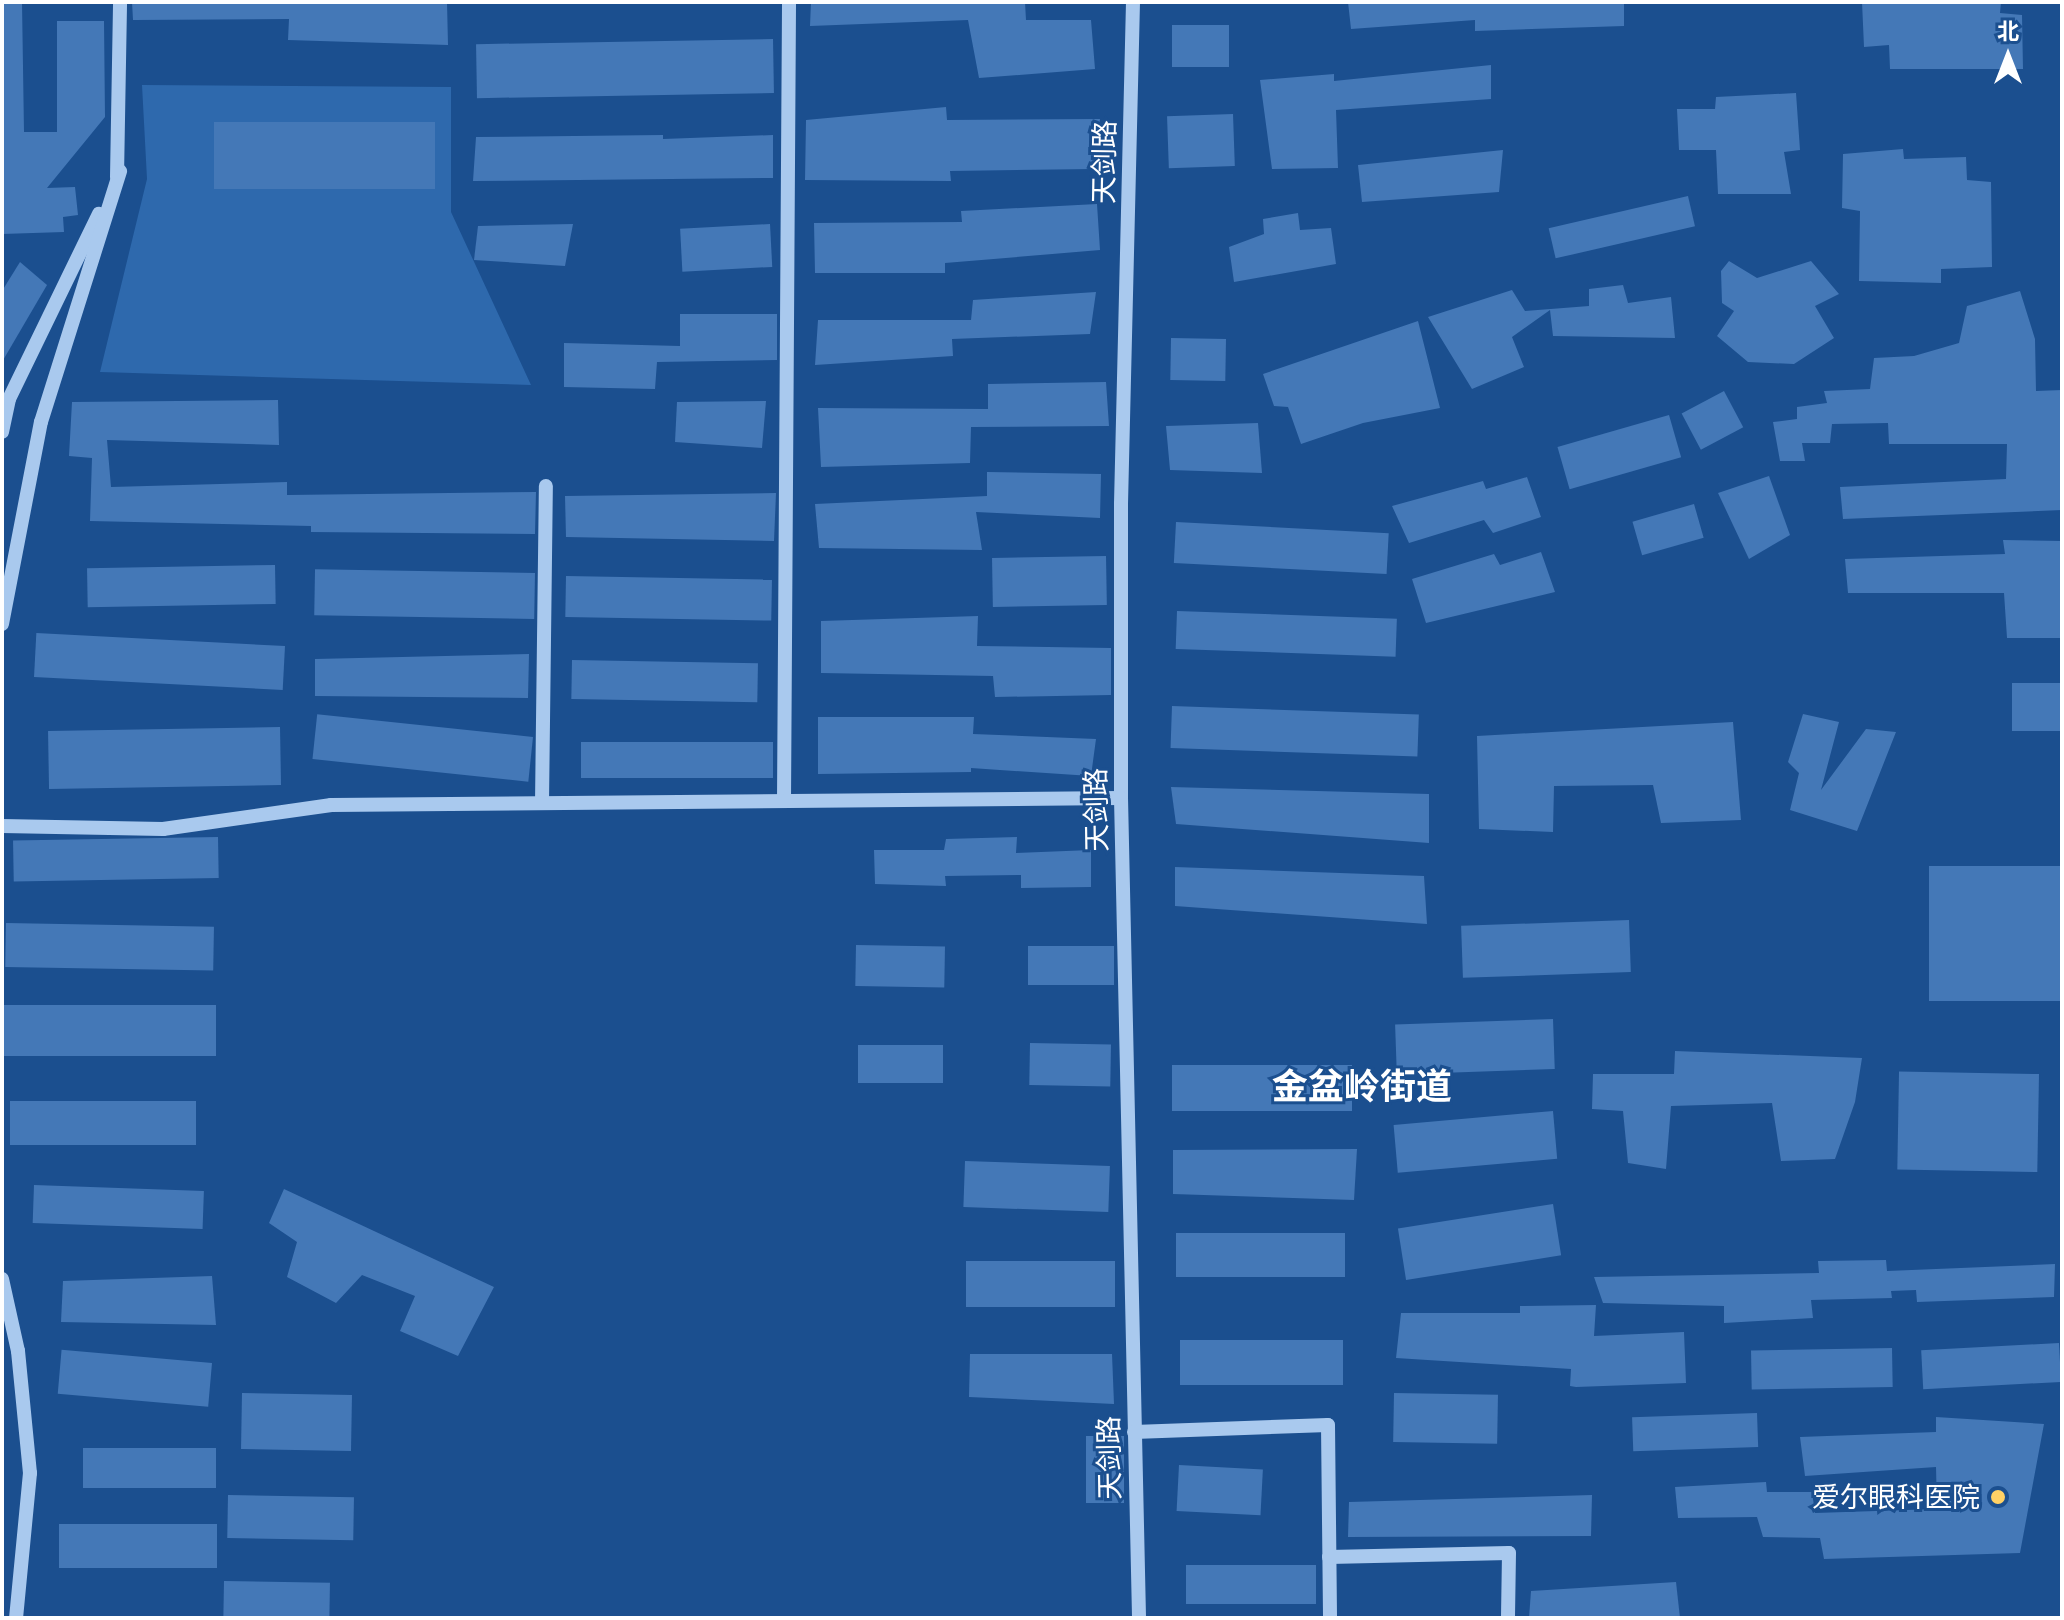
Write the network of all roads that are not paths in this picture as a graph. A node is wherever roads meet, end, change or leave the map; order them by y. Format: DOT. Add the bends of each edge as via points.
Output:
graph roads {
  1 [pos="120,2"];
  2 [pos="789,2"];
  3 [pos="1133,2"];
  4 [pos="120,171"];
  5 [pos="2,432"];
  6 [pos="546,486"];
  7 [pos="2,624"];
  8 [pos="1121,798"];
  9 [pos="784,801"];
  10 [pos="542,803"];
  11 [pos="2,826"];
  12 [pos="2,1279"];
  13 [pos="1134,1432"];
  14 [pos="1329,1557"];
  15 [pos="16,1618"];
  16 [pos="1139,1618"];
  17 [pos="1330,1618"];
  18 [pos="1508,1618"];
  1 -- 4 [label="street"];
  2 -- 9 [label="street"];
  3 -- 8 [label="street, 天剑路" via="1121,504"];
  4 -- 5 [label="street" via="9,399"];
  4 -- 7 [label="street" via="41,422"];
  6 -- 10 [label="street"];
  8 -- 9 [label="street"];
  8 -- 13 [label="street, 天剑路"];
  9 -- 10 [label="street"];
  10 -- 11 [label="street" via="331,805 163,829"];
  12 -- 15 [label="street" via="18,1351 30,1473"];
  13 -- 14 [label="street" via="1328,1425"];
  13 -- 16 [label="street, 天剑路"];
  14 -- 17 [label="street"];
  14 -- 18 [label="street" via="1509,1553"];
}
